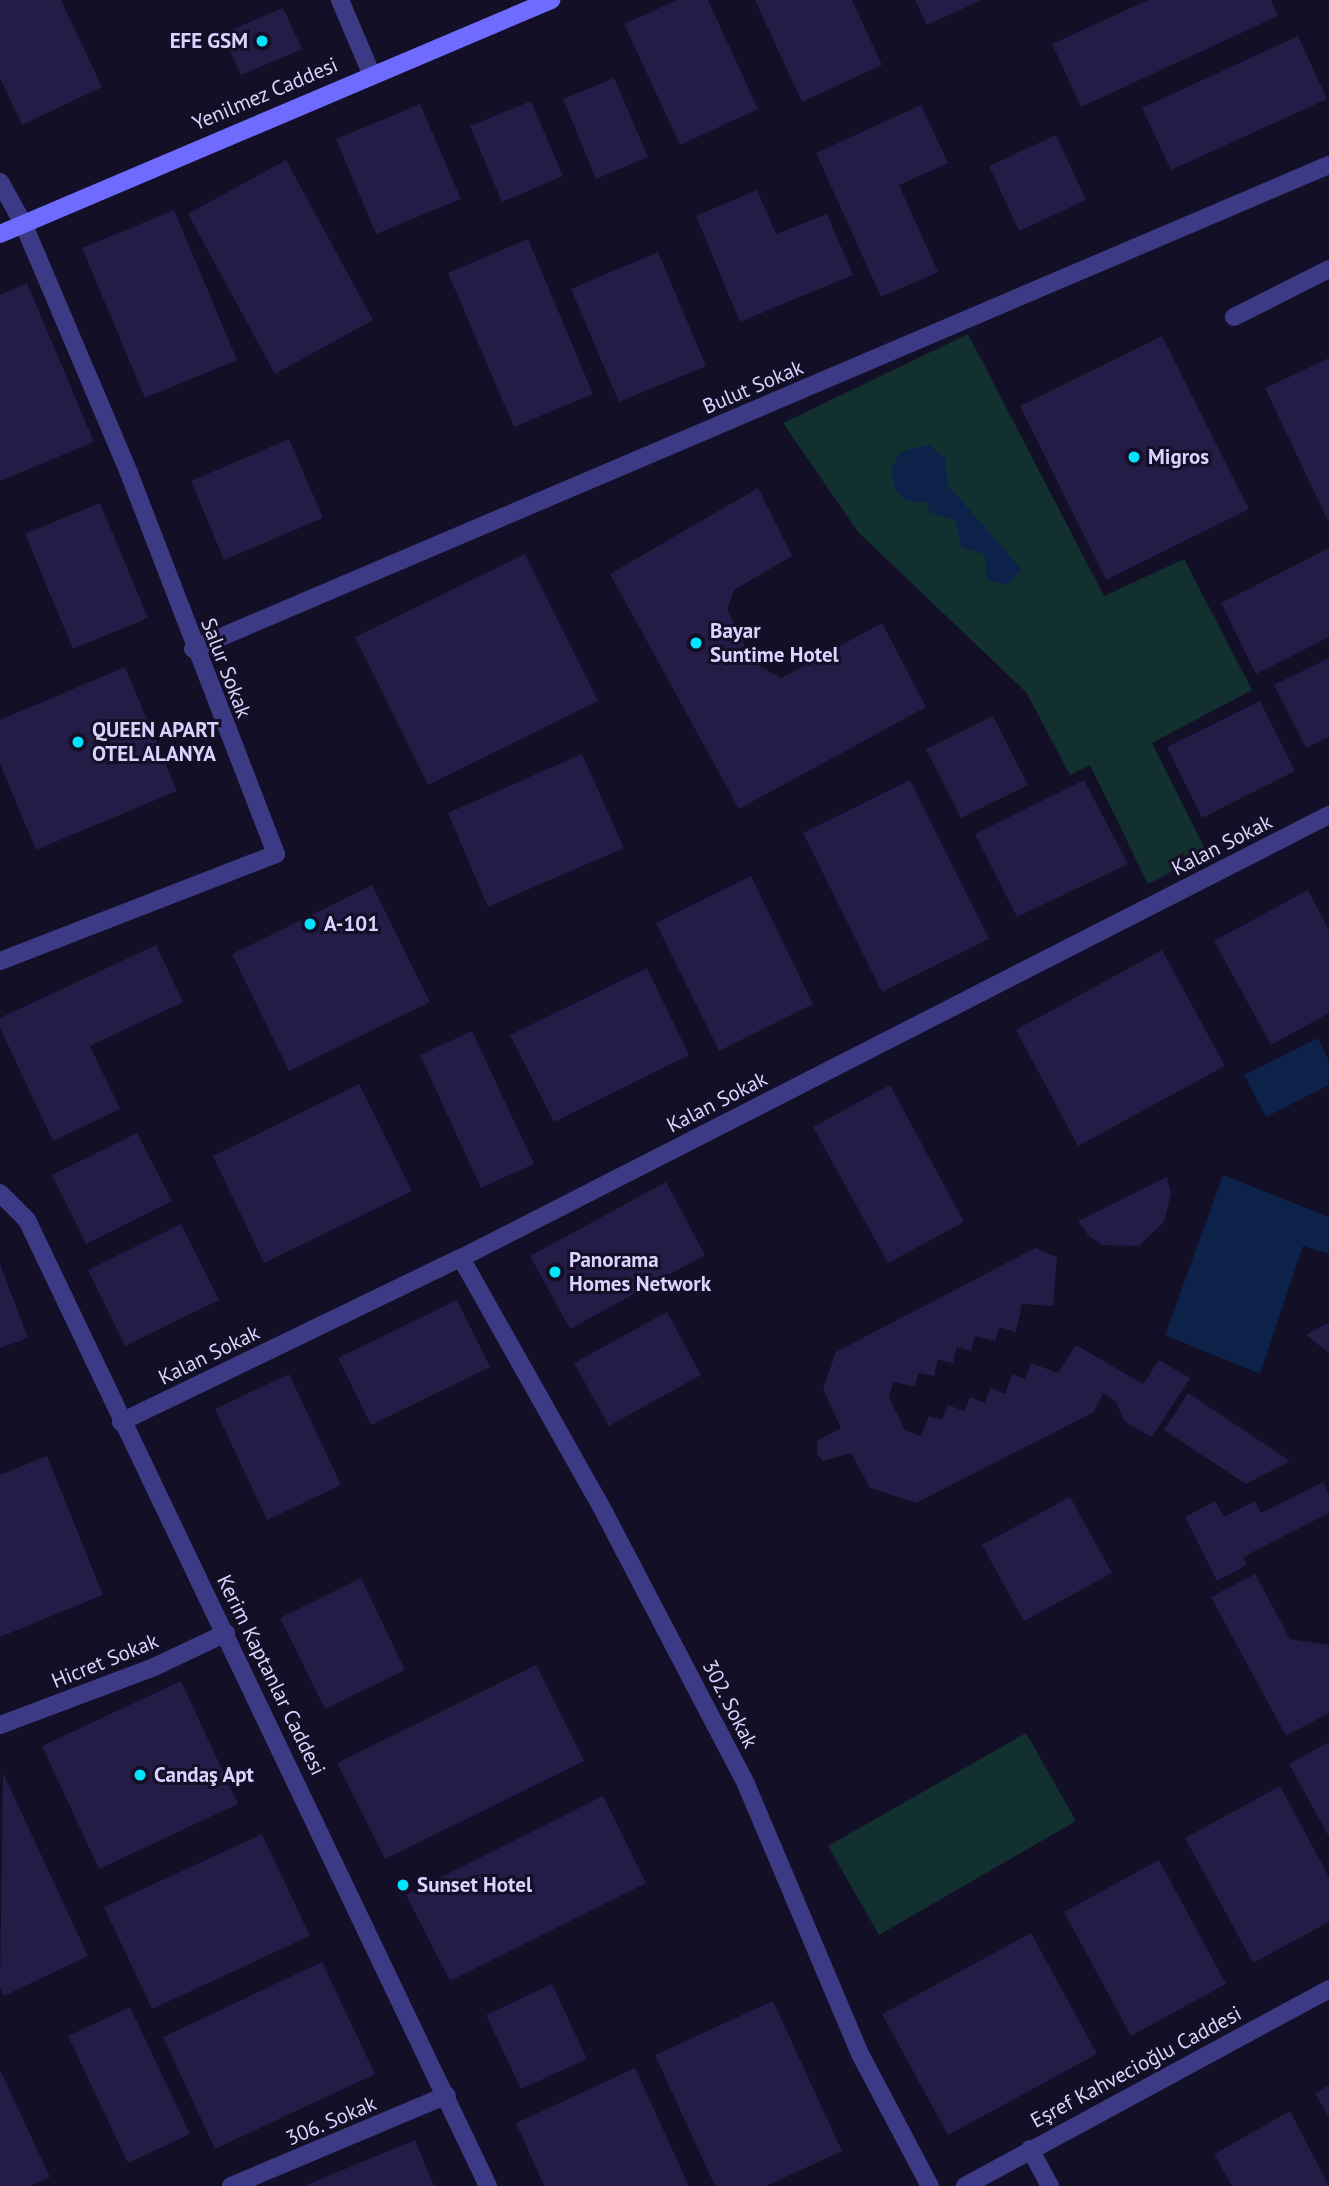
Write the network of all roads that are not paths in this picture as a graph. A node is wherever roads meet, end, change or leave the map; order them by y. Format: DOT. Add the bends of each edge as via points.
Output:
graph roads {
  1 [pos="340,0"];
  2 [pos="551,0"];
  3 [pos="372,73"];
  4 [pos="1329,165"];
  5 [pos="0,182"];
  6 [pos="23,223"];
  7 [pos="0,234"];
  8 [pos="1329,269"];
  9 [pos="1234,317"];
  10 [pos="193,649"];
  11 [pos="1329,815"];
  12 [pos="0,961"];
  13 [pos="0,1193"];
  14 [pos="461,1258"];
  15 [pos="121,1422"];
  16 [pos="226,1633"];
  17 [pos="0,1726"];
  18 [pos="1329,1989"];
  19 [pos="447,2095"];
  20 [pos="1030,2149"];
  21 [pos="231,2186"];
  22 [pos="488,2186"];
  23 [pos="930,2186"];
  24 [pos="965,2186"];
  25 [pos="1050,2186"];
  1 -- 3 [label="street"];
  2 -- 3 [label="street, Yenilmez Caddesi"];
  3 -- 6 [label="street, Yenilmez Caddesi"];
  4 -- 10 [label="street, Bulut Sokak"];
  5 -- 6 [label="street, Salur Sokak"];
  6 -- 7 [label="street, Yenilmez Caddesi"];
  6 -- 10 [label="street, Salur Sokak" via="130,473"];
  8 -- 9 [label="street"];
  10 -- 12 [label="street, Salur Sokak" via="276,854"];
  11 -- 14 [label="street, Kalan Sokak"];
  13 -- 15 [label="street, Kerim Kaptanlar Caddesi" via="27,1220"];
  14 -- 15 [label="street, Kalan Sokak"];
  14 -- 23 [label="street, 302. Sokak" via="605,1514 746,1784 860,2054"];
  15 -- 16 [label="street, Kerim Kaptanlar Caddesi"];
  16 -- 17 [label="street, Hicret Sokak" via="152,1668"];
  16 -- 19 [label="street, Kerim Kaptanlar Caddesi"];
  18 -- 20 [label="street, Eşref Kahvecioğlu Caddesi"];
  19 -- 21 [label="street, 306. Sokak"];
  19 -- 22 [label="street, Kerim Kaptanlar Caddesi"];
  20 -- 24 [label="street, Eşref Kahvecioğlu Caddesi"];
  20 -- 25 [label="street"];
}
